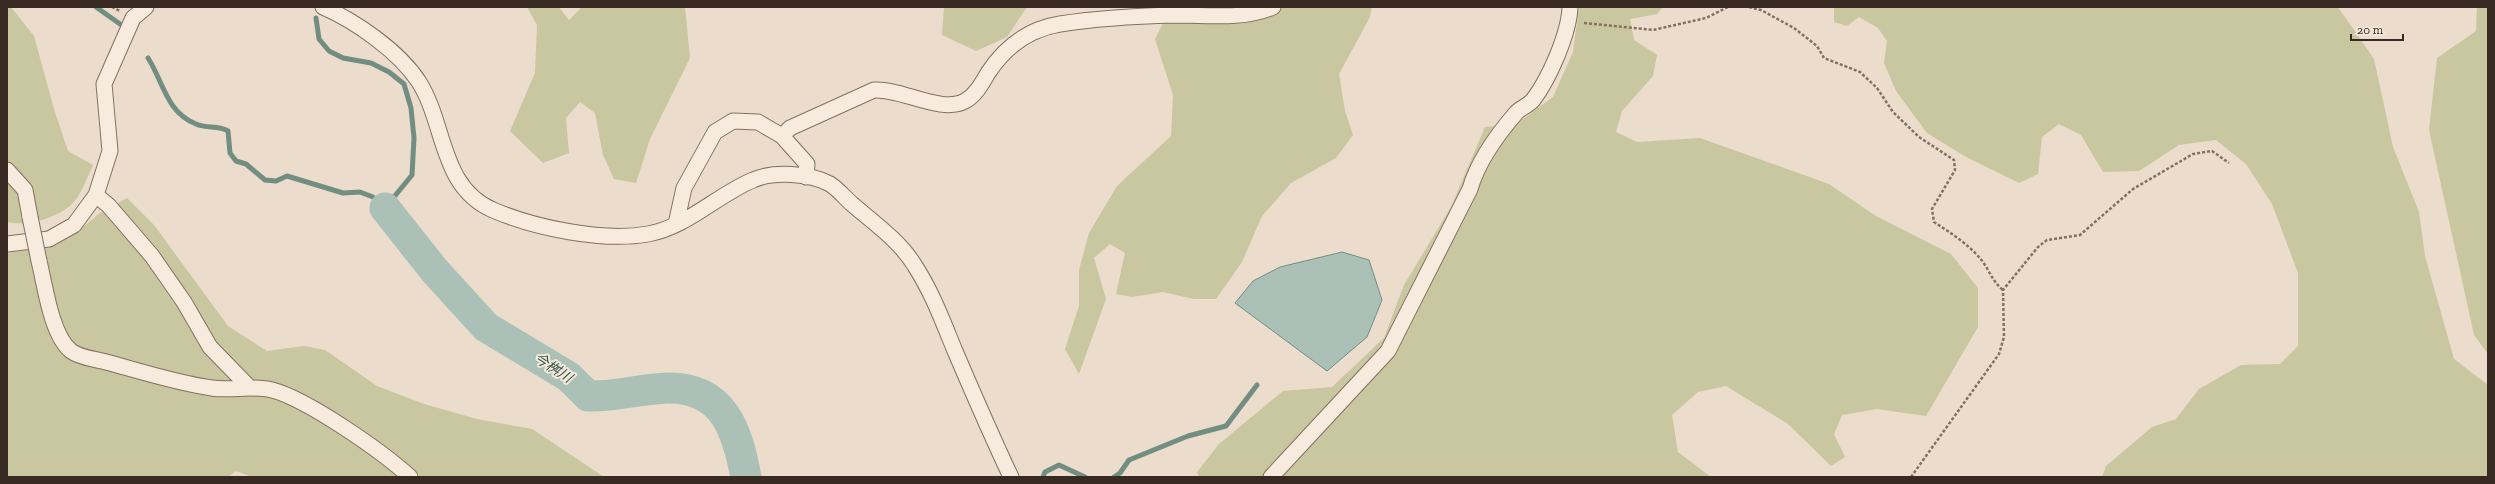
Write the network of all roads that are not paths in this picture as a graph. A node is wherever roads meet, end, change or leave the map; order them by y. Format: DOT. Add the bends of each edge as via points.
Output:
graph roads {
  1 [pos="146,7"];
  2 [pos="324,7"];
  3 [pos="1273,7"];
  4 [pos="1570,14"];
  5 [pos="782,136"];
  6 [pos="7,170"];
  7 [pos="806,177"];
  8 [pos="96,195"];
  9 [pos="676,224"];
  10 [pos="7,244"];
  11 [pos="249,387"];
  12 [pos="410,477"];
  13 [pos="1011,477"];
  14 [pos="1271,477"];
  1 -- 8 [label="street" via="133,18 104,84 110,151"];
  2 -- 9 [label="street" via="349,19 386,47 418,82 431,109 452,171 468,194 491,209 520,220 612,238 650,234"];
  3 -- 5 [label="street" via="1235,17 1134,17 1059,24 1033,32 1010,45 975,92 965,101 951,105 887,89 874,90 790,128"];
  4 -- 14 [label="street" via="1543,86 1531,102 1517,112 1476,169 1470,189 1388,350"];
  5 -- 7 [label="street" via="807,164"];
  5 -- 9 [label="street" via="758,122 733,121 715,132 684,188"];
  6 -- 11 [label="street, bridge" via="25,190 54,321 62,340 72,352 213,388"];
  7 -- 9 [label="street" via="784,175 754,179"];
  7 -- 13 [label="street" via="830,184 893,240 914,264 930,293"];
  8 -- 10 [label="street" via="74,225 49,240"];
  8 -- 11 [label="street" via="109,206 152,256 184,302 210,347"];
  11 -- 12 [label="street" via="271,390 295,399 369,446"];
}
